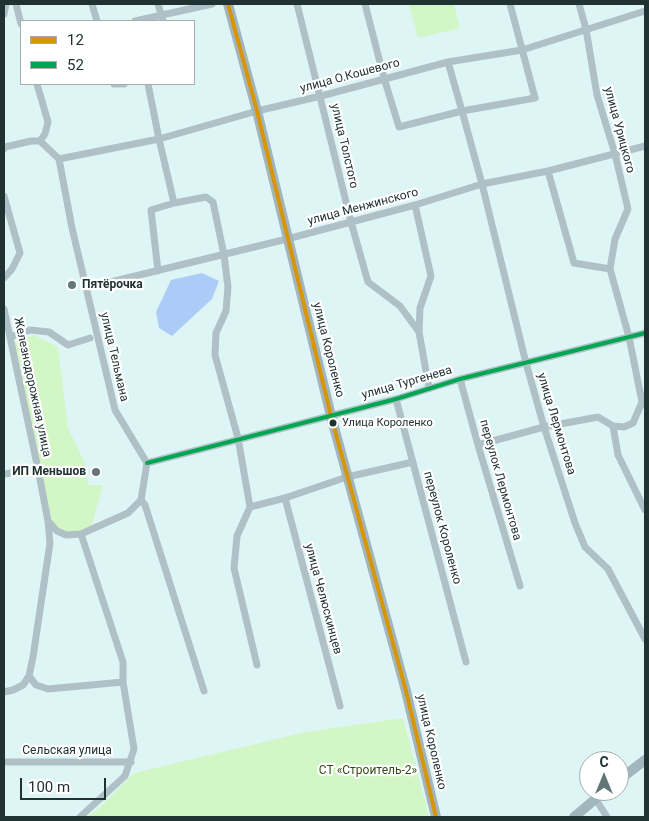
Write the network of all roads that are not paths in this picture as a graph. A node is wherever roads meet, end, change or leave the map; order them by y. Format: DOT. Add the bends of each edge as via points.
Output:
graph roads {
  1 [pos="6,4"];
  2 [pos="16,4"];
  3 [pos="92,4"];
  4 [pos="158,4"];
  5 [pos="212,4"];
  6 [pos="228,4"];
  7 [pos="298,4"];
  8 [pos="364,4"];
  9 [pos="510,4"];
  10 [pos="579,4"];
  11 [pos="645,11"];
  12 [pos="4,14"];
  13 [pos="162,18"];
  14 [pos="20,20"];
  15 [pos="97,20"];
  16 [pos="144,20"];
  17 [pos="586,30"];
  18 [pos="522,50"];
  19 [pos="448,62"];
  20 [pos="384,78"];
  21 [pos="37,85"];
  22 [pos="148,85"];
  23 [pos="321,96"];
  24 [pos="257,111"];
  25 [pos="462,111"];
  26 [pos="159,139"];
  27 [pos="40,141"];
  28 [pos="645,146"];
  29 [pos="4,149"];
  30 [pos="615,154"];
  31 [pos="59,159"];
  32 [pos="548,171"];
  33 [pos="482,184"];
  34 [pos="4,196"];
  35 [pos="174,203"];
  36 [pos="415,206"];
  37 [pos="351,222"];
  38 [pos="287,239"];
  39 [pos="224,255"];
  40 [pos="610,269"];
  41 [pos="158,271"];
  42 [pos="4,278"];
  43 [pos="86,288"];
  44 [pos="4,308"];
  45 [pos="419,332"];
  46 [pos="645,333"];
  47 [pos="10,337"];
  48 [pos="629,337"];
  49 [pos="90,338"];
  50 [pos="526,363"];
  51 [pos="460,379"];
  52 [pos="429,388"];
  53 [pos="396,399"];
  54 [pos="644,402"];
  55 [pos="331,416"];
  56 [pos="613,426"];
  57 [pos="544,427"];
  58 [pos="238,438"];
  59 [pos="478,445"];
  60 [pos="413,462"];
  61 [pos="147,463"];
  62 [pos="38,469"];
  63 [pos="4,474"];
  64 [pos="347,477"];
  65 [pos="285,498"];
  66 [pos="141,500"];
  67 [pos="250,507"];
  68 [pos="645,510"];
  69 [pos="48,521"];
  70 [pos="81,534"];
  71 [pos="520,586"];
  72 [pos="645,639"];
  73 [pos="466,662"];
  74 [pos="257,665"];
  75 [pos="29,676"];
  76 [pos="123,682"];
  77 [pos="204,691"];
  78 [pos="4,692"];
  79 [pos="340,706"];
  80 [pos="645,760"];
  81 [pos="4,762"];
  82 [pos="131,762"];
  83 [pos="629,772"];
  84 [pos="592,801"];
  85 [pos="597,801"];
  86 [pos="605,814"];
  87 [pos="80,817"];
  88 [pos="436,817"];
  89 [pos="574,817"];
  1 -- 12 [label="street"];
  2 -- 14 [label="street"];
  3 -- 15 [label="street"];
  4 -- 13 [label="street"];
  5 -- 13 [label="street"];
  6 -- 24 [label="street, улица Короленко"];
  7 -- 23 [label="street, улица Толстого"];
  8 -- 20 [label="street"];
  9 -- 18 [label="street"];
  10 -- 17 [label="street, улица Урицкого"];
  11 -- 17 [label="street, улица О.Кошевого"];
  13 -- 16 [label="street"];
  17 -- 18 [label="street, улица О.Кошевого"];
  17 -- 30 [label="street, улица Урицкого" via="597,96"];
  18 -- 19 [label="street, улица О.Кошевого"];
  18 -- 25 [label="street" via="535,98"];
  19 -- 20 [label="street, улица О.Кошевого"];
  19 -- 25 [label="street, улица Лермонтова"];
  20 -- 23 [label="street, улица О.Кошевого"];
  20 -- 25 [label="street" via="399,127"];
  21 -- 27 [label="street" via="48,122"];
  22 -- 26 [label="street"];
  23 -- 24 [label="street, улица О.Кошевого"];
  23 -- 37 [label="street, улица Толстого"];
  24 -- 26 [label="street, улица О.Кошевого"];
  24 -- 38 [label="street, улица Короленко"];
  25 -- 33 [label="street, улица Лермонтова"];
  26 -- 31 [label="street, улица О.Кошевого"];
  26 -- 35 [label="street"];
  27 -- 29 [label="street"];
  27 -- 31 [label="street"];
  28 -- 30 [label="street, улица Менжинского"];
  30 -- 32 [label="street, улица Менжинского"];
  30 -- 40 [label="street, улица Урицкого" via="628,208 615,239"];
  31 -- 43 [label="street, улица Тельмана"];
  32 -- 33 [label="street, улица Менжинского"];
  32 -- 40 [label="street" via="574,263"];
  33 -- 36 [label="street, улица Менжинского"];
  33 -- 50 [label="street, улица Лермонтова"];
  34 -- 42 [label="street" via="20,253"];
  35 -- 39 [label="street" via="206,197 213,202"];
  35 -- 41 [label="street" via="151,210"];
  36 -- 37 [label="street, улица Менжинского"];
  36 -- 45 [label="street, улица Толстого" via="431,276 420,308"];
  37 -- 38 [label="street, улица Менжинского"];
  37 -- 45 [label="street, улица Толстого" via="368,282 400,306"];
  38 -- 39 [label="street, улица Менжинского"];
  38 -- 55 [label="street, улица Короленко"];
  39 -- 41 [label="street, улица Менжинского"];
  39 -- 58 [label="street" via="228,287 226,311 216,334 215,355"];
  40 -- 48 [label="street, улица Урицкого"];
  41 -- 43 [label="street, улица Менжинского"];
  43 -- 61 [label="street, улица Тельмана" via="115,410"];
  44 -- 47 [label="street, Железнодорожная улица"];
  45 -- 52 [label="street, улица Толстого"];
  46 -- 48 [label="street, улица Тургенева"];
  47 -- 49 [label="street" via="30,330 49,332 68,344"];
  47 -- 62 [label="street, Железнодорожная улица"];
  48 -- 50 [label="street, улица Тургенева"];
  48 -- 54 [label="street, улица Урицкого"];
  50 -- 51 [label="street, улица Тургенева"];
  50 -- 57 [label="street, улица Лермонтова"];
  51 -- 52 [label="street, улица Тургенева"];
  51 -- 59 [label="street, переулок Лермонтова"];
  52 -- 53 [label="street, улица Тургенева"];
  53 -- 55 [label="street, улица Тургенева"];
  53 -- 60 [label="street, переулок Короленко"];
  54 -- 56 [label="street" via="633,423 624,427"];
  55 -- 58 [label="street, улица Тургенева"];
  55 -- 64 [label="street, улица Короленко"];
  56 -- 57 [label="street" via="598,418"];
  56 -- 68 [label="street" via="618,455"];
  57 -- 59 [label="street"];
  57 -- 72 [label="street, улица Лермонтова" via="585,547 608,568"];
  58 -- 61 [label="street, улица Тургенева"];
  58 -- 67 [label="street"];
  59 -- 71 [label="street, переулок Лермонтова"];
  60 -- 64 [label="street"];
  60 -- 73 [label="street, переулок Короленко"];
  61 -- 66 [label="street"];
  62 -- 63 [label="street"];
  62 -- 69 [label="street, Железнодорожная улица"];
  64 -- 65 [label="street"];
  64 -- 88 [label="street, улица Короленко" via="406,691"];
  65 -- 67 [label="street"];
  65 -- 79 [label="street, улица Челюскинцев"];
  66 -- 70 [label="street" via="128,513"];
  66 -- 77 [label="street"];
  67 -- 74 [label="street" via="237,536 234,568"];
  69 -- 70 [label="street" via="66,535"];
  69 -- 75 [label="street, Железнодорожная улица" via="50,543"];
  70 -- 76 [label="street" via="123,662"];
  75 -- 76 [label="street" via="36,685 48,689"];
  75 -- 78 [label="street" via="22,685"];
  76 -- 82 [label="street" via="134,749"];
  80 -- 83 [label="main road"];
  81 -- 82 [label="street, Сельская улица"];
  82 -- 87 [label="street" via="125,776"];
  84 -- 89 [label="main road"];
  85 -- 86 [label="street"];
}
